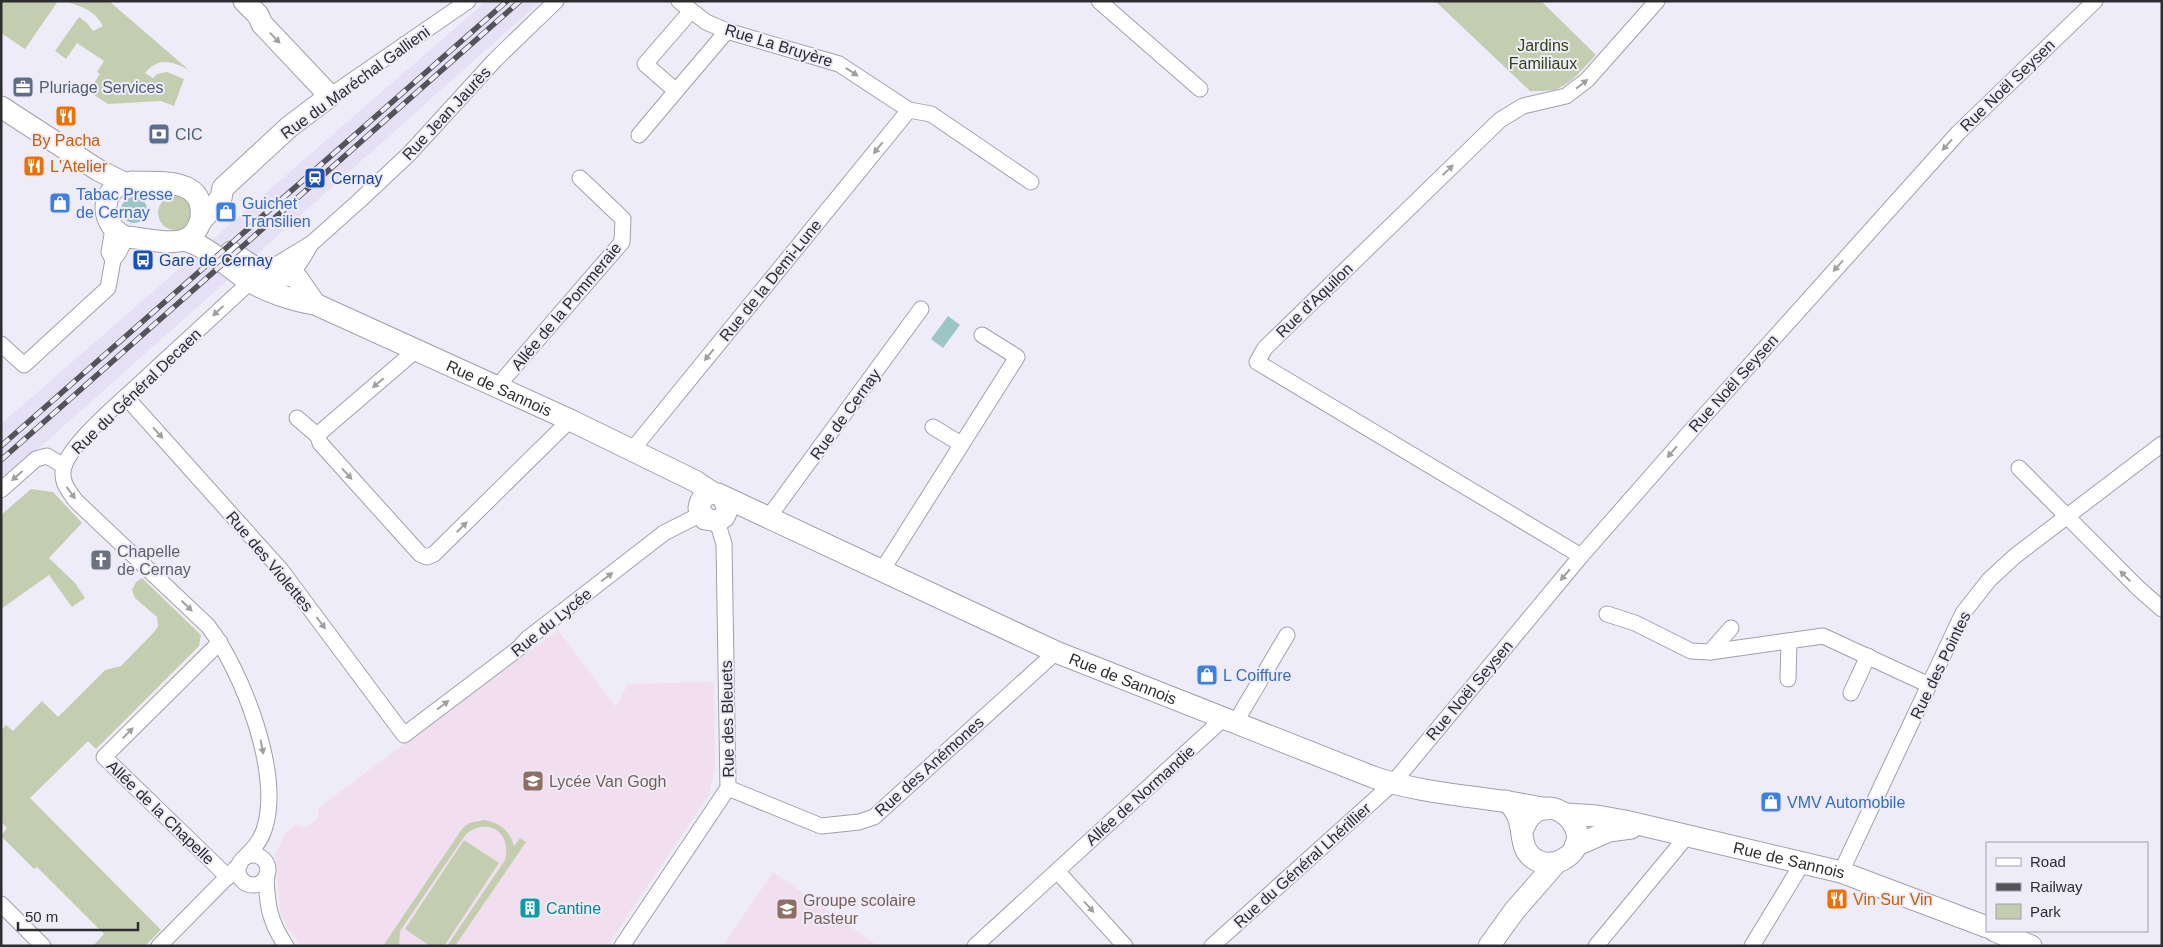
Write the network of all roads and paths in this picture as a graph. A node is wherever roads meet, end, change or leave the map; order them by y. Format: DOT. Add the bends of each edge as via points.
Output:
graph roads {
  1 [pos="244,1"];
  2 [pos="468,1"];
  3 [pos="556,1"];
  4 [pos="1099,1"];
  5 [pos="1657,1"];
  6 [pos="2095,1"];
  7 [pos="685,6"];
  8 [pos="727,31"];
  9 [pos="1200,89"];
  10 [pos="676,91"];
  11 [pos="330,96"];
  12 [pos="1,107"];
  13 [pos="908,110"];
  14 [pos="639,135"];
  15 [pos="580,178"];
  16 [pos="1031,182"];
  17 [pos="124,184"];
  18 [pos="188,188"];
  19 [pos="224,188"];
  20 [pos="200,222"];
  21 [pos="120,233"];
  22 [pos="184,240"];
  23 [pos="312,243"];
  24 [pos="271,268"];
  25 [pos="291,274"];
  26 [pos="255,284"];
  27 [pos="315,304"];
  28 [pos="921,309"];
  29 [pos="982,335"];
  30 [pos="1,344"];
  31 [pos="415,351"];
  32 [pos="496,388"];
  33 [pos="126,397"];
  34 [pos="297,418"];
  35 [pos="570,420"];
  36 [pos="932,427"];
  37 [pos="318,436"];
  38 [pos="961,444"];
  39 [pos="2162,444"];
  40 [pos="632,450"];
  41 [pos="64,466"];
  42 [pos="2019,468"];
  43 [pos="1,490"];
  44 [pos="713,508"];
  45 [pos="761,515"];
  46 [pos="2066,517"];
  47 [pos="1581,556"];
  48 [pos="882,572"];
  49 [pos="2162,609"];
  50 [pos="1607,614"];
  51 [pos="1731,628"];
  52 [pos="1288,635"];
  53 [pos="1790,641"];
  54 [pos="220,642"];
  55 [pos="1056,652"];
  56 [pos="1710,652"];
  57 [pos="1868,656"];
  58 [pos="1788,679"];
  59 [pos="1929,685"];
  60 [pos="1851,693"];
  61 [pos="1229,721"];
  62 [pos="404,734"];
  63 [pos="1392,784"];
  64 [pos="728,788"];
  65 [pos="1506,801"];
  66 [pos="1556,812"];
  67 [pos="276,826"];
  68 [pos="1656,828"];
  69 [pos="1523,829"];
  70 [pos="1687,836"];
  71 [pos="1575,846"];
  72 [pos="1529,854"];
  73 [pos="263,859"];
  74 [pos="1803,862"];
  75 [pos="1556,863"];
  76 [pos="1057,871"];
  77 [pos="240,872"];
  78 [pos="1841,872"];
  79 [pos="266,876"];
  80 [pos="1,904"];
  81 [pos="267,905"];
  82 [pos="1515,910"];
  83 [pos="1981,925"];
  84 [pos="1997,932"];
  85 [pos="43,946"];
  86 [pos="159,946"];
  87 [pos="286,946"];
  88 [pos="622,946"];
  89 [pos="975,946"];
  90 [pos="1125,946"];
  91 [pos="1212,946"];
  92 [pos="1489,946"];
  93 [pos="1596,946"];
  94 [pos="1752,946"];
  95 [pos="2031,946"];
  1 -- 11 [label="street, one-way"];
  2 -- 11 [label="street, Rue du Maréchal Gallieni"];
  3 -- 23 [label="street, Rue Jean Jaurès" via="495,60 409,154"];
  4 -- 9 [label="street"];
  47 -- 5 [label="street, Rue d'Aquilon, one-way" via="1257,362 1265,348 1500,120 1523,106 1566,96 1587,80"];
  6 -- 47 [label="street, Rue Noël Seysen, one-way" via="1958,133"];
  7 -- 8 [label="street, Rue La Bruyère" via="706,22"];
  7 -- 10 [label="street" via="645,64"];
  8 -- 10 [label="street"];
  8 -- 13 [label="street, Rue La Bruyère, one-way" via="839,64"];
  10 -- 14 [label="street"];
  11 -- 19 [label="street, Rue du Maréchal Gallieni" via="289,127"];
  12 -- 17 [label="street"];
  13 -- 16 [label="street, Rue La Bruyère" via="931,114"];
  13 -- 40 [label="street, Rue de la Demi-Lune, one-way"];
  15 -- 32 [label="street, Allée de la Pommeraie" via="623,219 622,242"];
  17 -- 18 [label="street" via="178,184"];
  17 -- 21 [label="street" via="114,190 107,203 107,215"];
  18 -- 19 [label="street"];
  18 -- 20 [label="street" via="202,207"];
  19 -- 20 [label="street, Rue du Maréchal Gallieni" via="221,198"];
  20 -- 22 [label="street"];
  20 -- 24 [label="street" via="206,233 248,264"];
  21 -- 22 [label="street"];
  21 -- 30 [label="street" via="109,252 112,260 108,288 24,365"];
  22 -- 26 [label="street, Rue de Sannois" via="197,244"];
  23 -- 24 [label="street, Rue Jean Jaurès"];
  23 -- 25 [label="street, Rue Jean Jaurès"];
  24 -- 25 [label="street"];
  25 -- 26 [label="street" via="278,284"];
  25 -- 27 [label="street" via="298,278"];
  26 -- 27 [label="street, Rue de Sannois" via="298,302"];
  26 -- 33 [label="street, Rue du Général Decaen, one-way"];
  27 -- 31 [label="street, Rue de Sannois"];
  28 -- 45 [label="street, Rue de Cernay"];
  29 -- 38 [label="street" via="1017,357"];
  31 -- 32 [label="street, Rue de Sannois"];
  31 -- 37 [label="street, one-way"];
  32 -- 35 [label="street, Rue de Sannois"];
  33 -- 41 [label="street, Rue du Général Decaen" via="77,445"];
  33 -- 62 [label="street, Rue des Violettes, one-way" via="281,570"];
  34 -- 37 [label="street"];
  37 -- 35 [label="street, one-way" via="320,443 420,554 427,557 434,554"];
  35 -- 40 [label="street, Rue de Sannois"];
  36 -- 38 [label="street"];
  38 -- 48 [label="street"];
  39 -- 46 [label="street, Rue des Pointes"];
  40 -- 44 [label="street, Rue de Sannois" via="681,476"];
  41 -- 43 [label="street, one-way" via="47,456 36,459"];
  41 -- 54 [label="street, Rue du Général Decaen, one-way" via="64,483 76,501 208,626"];
  42 -- 46 [label="street"];
  44 -- 45 [label="street, Rue de Sannois"];
  62 -- 44 [label="street, Rue du Lycée, one-way" via="664,533"];
  44 -- 64 [label="street, Rue des Bleuets" via="724,544"];
  45 -- 48 [label="street, Rue de Sannois"];
  49 -- 46 [label="street, one-way"];
  46 -- 59 [label="street, Rue des Pointes" via="1988,580 1963,613"];
  47 -- 63 [label="street, Rue Noël Seysen, one-way"];
  48 -- 55 [label="street, Rue de Sannois"];
  50 -- 56 [label="street" via="1635,623 1691,651"];
  51 -- 56 [label="street"];
  52 -- 61 [label="street, Allée de Normandie"];
  53 -- 56 [label="street"];
  53 -- 57 [label="street" via="1823,636"];
  53 -- 58 [label="street"];
  54 -- 77 [label="street, Rue du Général Decaen, one-way" via="234,668 259,732 268,785 264,831"];
  77 -- 54 [label="street, Allée de la Chapelle, one-way" via="104,756"];
  55 -- 61 [label="street, Rue de Sannois"];
  55 -- 64 [label="street, Rue des Anémones" via="874,817 820,826"];
  57 -- 59 [label="street"];
  57 -- 60 [label="street"];
  59 -- 78 [label="street, Rue des Pointes"];
  61 -- 63 [label="street, Rue de Sannois"];
  61 -- 76 [label="street, Allée de Normandie"];
  63 -- 65 [label="street, Rue de Sannois"];
  63 -- 91 [label="street, Rue du Général Lhérillier"];
  64 -- 88 [label="street, Rue des Bleuets"];
  65 -- 66 [label="street, Rue de Sannois"];
  65 -- 69 [label="street" via="1516,812"];
  66 -- 68 [label="street, Rue de Sannois" via="1597,816"];
  66 -- 69 [label="street" via="1534,813"];
  66 -- 71 [label="street" via="1575,825"];
  67 -- 73 [label="street"];
  68 -- 70 [label="street, Rue de Sannois"];
  68 -- 71 [label="street, Rue de Sannois" via="1608,831"];
  69 -- 72 [label="street" via="1522,842"];
  70 -- 74 [label="street, Rue de Sannois"];
  70 -- 93 [label="street"];
  71 -- 75 [label="street" via="1571,853"];
  72 -- 75 [label="street" via="1544,863"];
  72 -- 82 [label="street" via="1527,878"];
  73 -- 77 [label="street" via="254,855"];
  73 -- 79 [label="street" via="267,866"];
  74 -- 78 [label="street, Rue de Sannois"];
  74 -- 94 [label="street"];
  75 -- 82 [label="street"];
  76 -- 89 [label="street, Allée de Normandie"];
  76 -- 90 [label="street, one-way"];
  77 -- 79 [label="street" via="255,884"];
  77 -- 81 [label="street"];
  77 -- 86 [label="street, Rue du Général Decaen"];
  78 -- 83 [label="street, Rue de Sannois"];
  79 -- 81 [label="street"];
  80 -- 85 [label="street"];
  81 -- 87 [label="street"];
  82 -- 92 [label="street"];
  84 -- 95 [label="street"];
}
